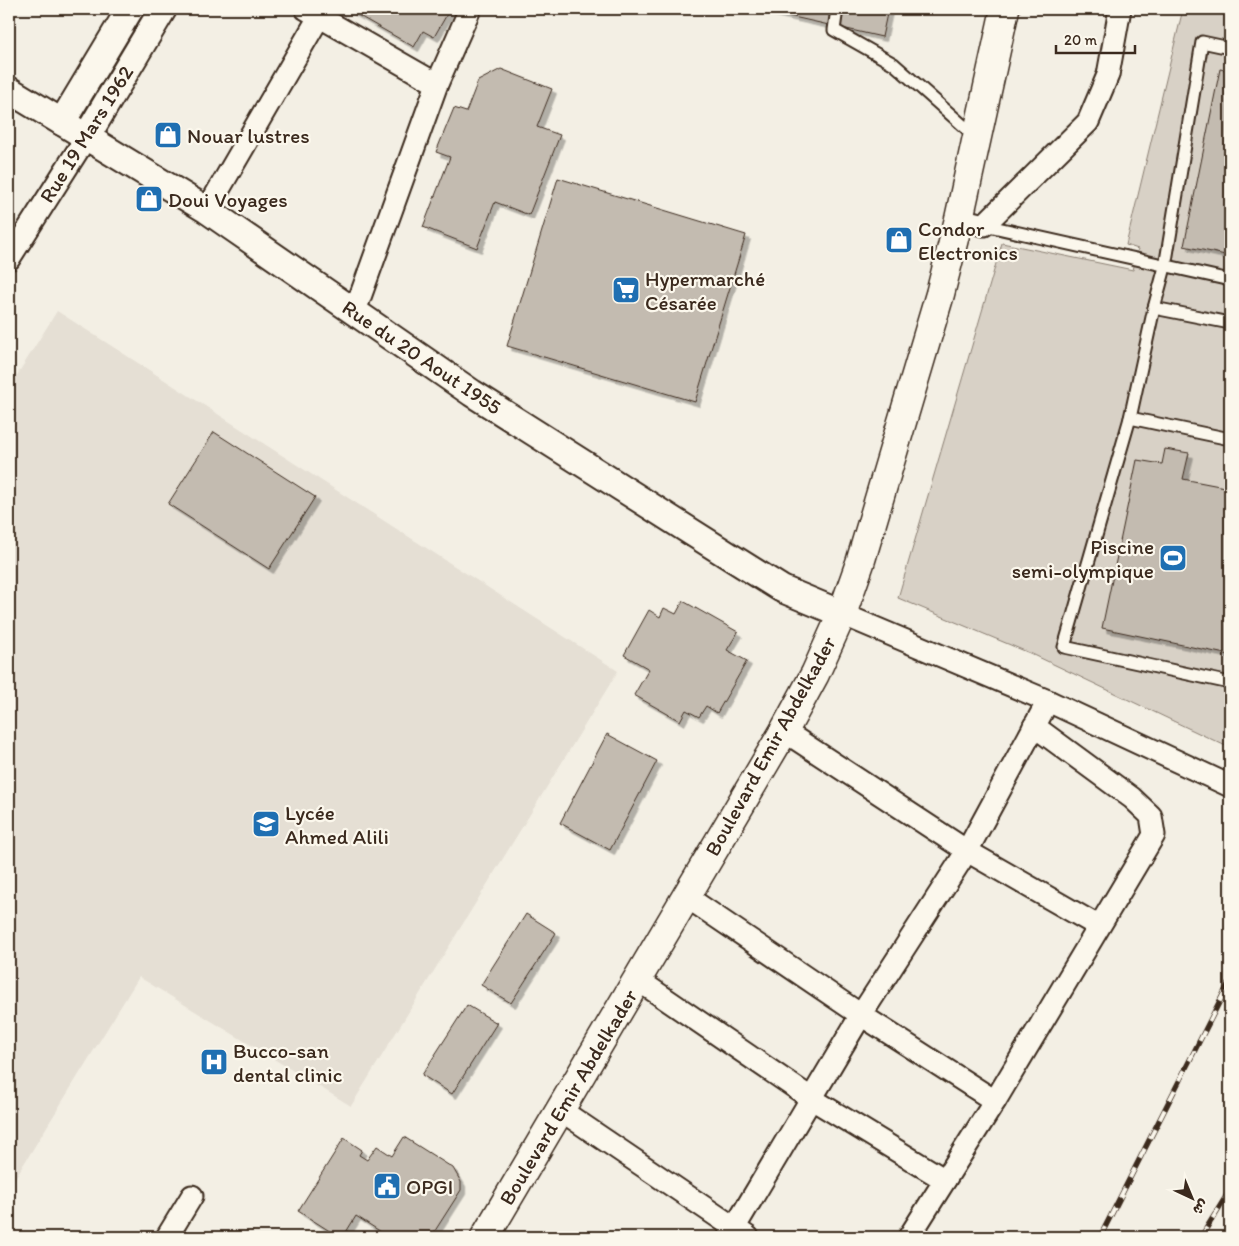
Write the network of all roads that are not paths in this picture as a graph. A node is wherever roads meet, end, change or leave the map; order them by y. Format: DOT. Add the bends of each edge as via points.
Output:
graph roads {
  1 [pos="130,9"];
  2 [pos="163,9"];
  3 [pos="470,9"];
  4 [pos="836,9"];
  5 [pos="1005,9"];
  6 [pos="1120,9"];
  7 [pos="313,13"];
  8 [pos="1230,48"];
  9 [pos="437,84"];
  10 [pos="9,90"];
  11 [pos="62,122"];
  12 [pos="87,136"];
  13 [pos="976,137"];
  14 [pos="207,210"];
  15 [pos="972,222"];
  16 [pos="9,259"];
  17 [pos="1165,267"];
  18 [pos="1230,280"];
  19 [pos="1154,308"];
  20 [pos="355,311"];
  21 [pos="1230,323"];
  22 [pos="1130,418"];
  23 [pos="1230,439"];
  24 [pos="842,614"];
  25 [pos="1230,683"];
  26 [pos="1048,700"];
  27 [pos="1034,726"];
  28 [pos="784,731"];
  29 [pos="1230,786"];
  30 [pos="968,851"];
  31 [pos="687,897"];
  32 [pos="1098,926"];
  33 [pos="638,980"];
  34 [pos="861,1015"];
  35 [pos="812,1099"];
  36 [pos="995,1101"];
  37 [pos="559,1109"];
  38 [pos="946,1180"];
  39 [pos="192,1196"];
  40 [pos="738,1234"];
  41 [pos="167,1237"];
  42 [pos="485,1237"];
  43 [pos="909,1237"];
  1 -- 11 [label="street, Rue 19 Mars 1962"];
  2 -- 12 [label="street, Rue 19 Mars 1962"];
  3 -- 9 [label="street"];
  4 -- 13 [label="lane" via="834,30 894,64"];
  5 -- 13 [label="main road, Boulevard Emir Abdelkader"];
  6 -- 15 [label="street" via="1108,75 1088,122"];
  7 -- 9 [label="street"];
  7 -- 14 [label="street"];
  8 -- 17 [label="lane" via="1202,42"];
  9 -- 20 [label="street"];
  10 -- 11 [label="street, Rue du 20 Aout 1955"];
  11 -- 12 [label="street, Rue du 20 Aout 1955"];
  12 -- 14 [label="street, Rue du 20 Aout 1955"];
  12 -- 16 [label="street, Rue 19 Mars 1962"];
  13 -- 15 [label="main road, Boulevard Emir Abdelkader"];
  14 -- 20 [label="street, Rue du 20 Aout 1955"];
  15 -- 17 [label="lane"];
  15 -- 24 [label="main road, Boulevard Emir Abdelkader" via="924,354"];
  17 -- 18 [label="lane"];
  17 -- 19 [label="lane"];
  19 -- 21 [label="lane"];
  19 -- 22 [label="lane"];
  20 -- 24 [label="street, Rue du 20 Aout 1955" via="472,393 782,589"];
  22 -- 23 [label="lane"];
  22 -- 25 [label="lane" via="1064,647"];
  24 -- 26 [label="street"];
  24 -- 28 [label="main road, Boulevard Emir Abdelkader"];
  26 -- 27 [label="street"];
  26 -- 29 [label="street"];
  27 -- 30 [label="street"];
  27 -- 32 [label="street" via="1132,798 1151,816 1154,835"];
  28 -- 30 [label="street"];
  28 -- 31 [label="main road, Boulevard Emir Abdelkader"];
  30 -- 32 [label="street"];
  30 -- 34 [label="street"];
  31 -- 33 [label="main road, Boulevard Emir Abdelkader"];
  31 -- 34 [label="street"];
  32 -- 36 [label="street"];
  33 -- 35 [label="street"];
  33 -- 37 [label="main road, Boulevard Emir Abdelkader"];
  34 -- 35 [label="street"];
  34 -- 36 [label="street"];
  35 -- 38 [label="street"];
  35 -- 40 [label="street"];
  36 -- 38 [label="street"];
  37 -- 40 [label="street"];
  37 -- 42 [label="main road, Boulevard Emir Abdelkader"];
  38 -- 43 [label="street"];
  39 -- 41 [label="street"];
}
